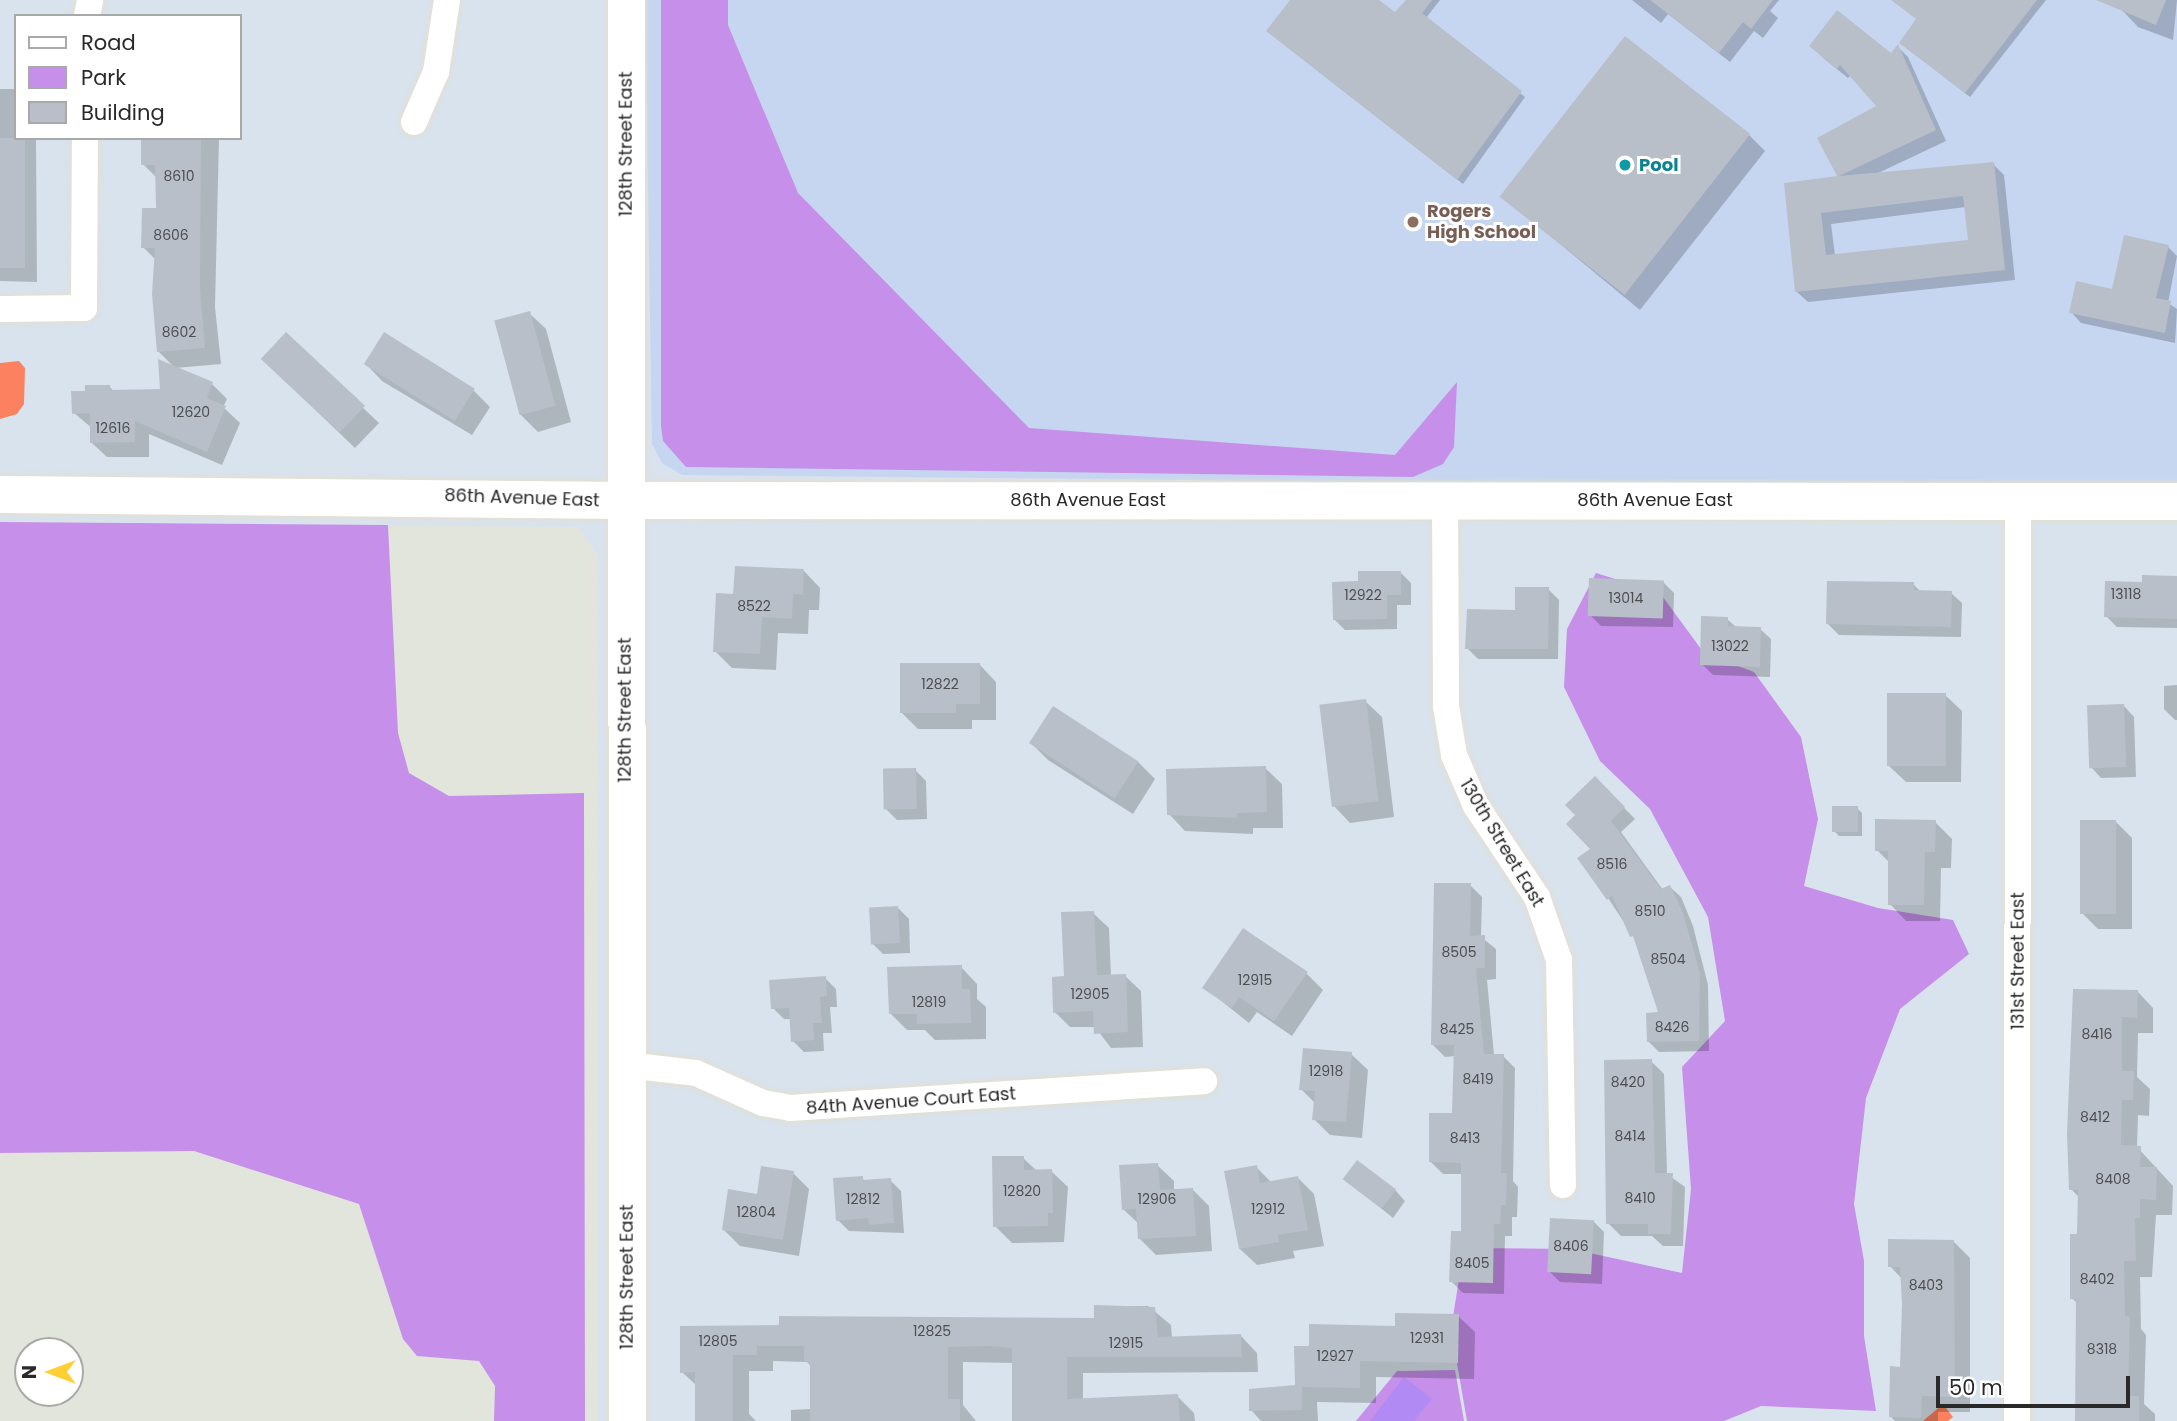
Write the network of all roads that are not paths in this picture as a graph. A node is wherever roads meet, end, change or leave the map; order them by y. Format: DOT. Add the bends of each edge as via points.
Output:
graph roads {
  1 [pos="447,0"];
  2 [pos="626,0"];
  3 [pos="414,122"];
  4 [pos="85,140"];
  5 [pos="0,309"];
  6 [pos="0,494"];
  7 [pos="624,500"];
  8 [pos="1445,500"];
  9 [pos="2018,500"];
  10 [pos="2177,501"];
  11 [pos="626,1065"];
  12 [pos="1204,1081"];
  13 [pos="1563,1185"];
  14 [pos="627,1421"];
  15 [pos="2018,1421"];
  1 -- 3 [label="street" via="436,72"];
  2 -- 7 [label="street, 128th Street East"];
  4 -- 5 [label="street" via="83,308"];
  6 -- 7 [label="street, 86th Avenue East"];
  7 -- 8 [label="street, 86th Avenue East"];
  7 -- 11 [label="street, 128th Street East"];
  8 -- 9 [label="street, 86th Avenue East"];
  8 -- 13 [label="street, 130th Street East" via="1449,730 1464,783 1537,897 1557,950 1563,992"];
  9 -- 10 [label="street, 86th Avenue East"];
  9 -- 15 [label="street, 131st Street East"];
  11 -- 12 [label="street, 84th Avenue Court East" via="696,1073 762,1103 790,1108"];
  11 -- 14 [label="street, 128th Street East"];
}
